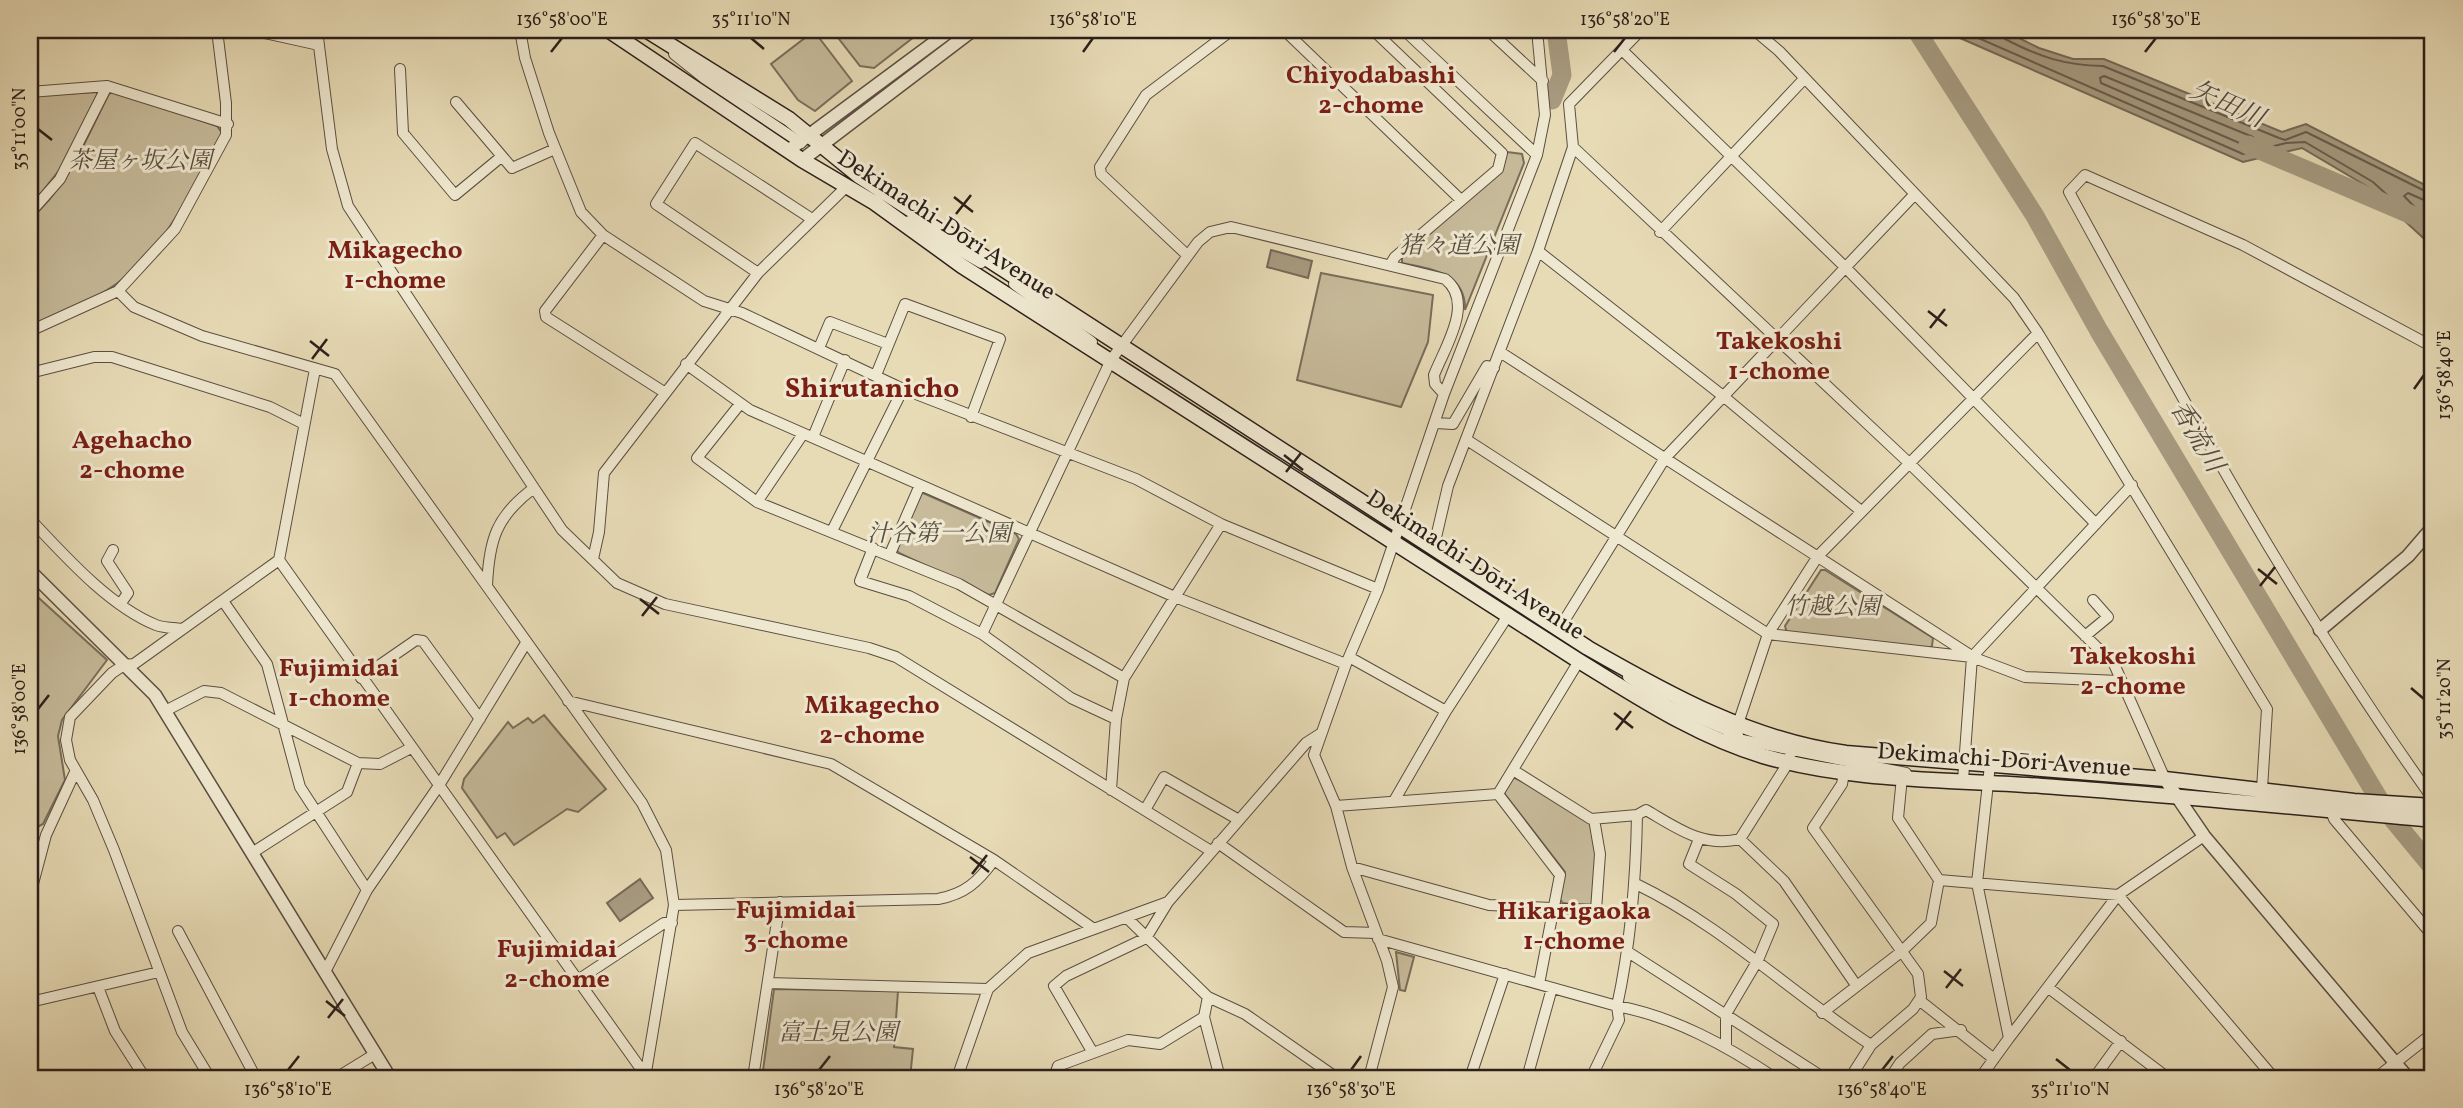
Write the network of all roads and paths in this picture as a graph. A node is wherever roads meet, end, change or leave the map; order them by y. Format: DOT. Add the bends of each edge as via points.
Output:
graph roads {
  1 [pos="217,30"];
  2 [pos="251,30"];
  3 [pos="317,30"];
  4 [pos="520,30"];
  5 [pos="608,30"];
  6 [pos="645,30"];
  7 [pos="951,30"];
  8 [pos="973,30"];
  9 [pos="1232,30"];
  10 [pos="1284,30"];
  11 [pos="1373,30"];
  12 [pos="1404,30"];
  13 [pos="1488,30"];
  14 [pos="1537,30"];
  15 [pos="1641,30"];
  16 [pos="1754,30"];
  17 [pos="318,45"];
  18 [pos="1622,50"];
  19 [pos="400,68"];
  20 [pos="1804,79"];
  21 [pos="1543,81"];
  22 [pos="107,86"];
  23 [pos="30,92"];
  24 [pos="456,102"];
  25 [pos="228,124"];
  26 [pos="806,147"];
  27 [pos="1573,147"];
  28 [pos="555,149"];
  29 [pos="1537,155"];
  30 [pos="501,157"];
  31 [pos="1733,157"];
  32 [pos="846,187"];
  33 [pos="1914,195"];
  34 [pos="1461,200"];
  35 [pos="30,213"];
  36 [pos="812,219"];
  37 [pos="1660,232"];
  38 [pos="603,235"];
  39 [pos="1538,251"];
  40 [pos="1186,255"];
  41 [pos="1391,265"];
  42 [pos="1845,267"];
  43 [pos="758,273"];
  44 [pos="118,291"];
  45 [pos="728,310"];
  46 [pos="30,331"];
  47 [pos="2038,332"];
  48 [pos="1778,338"];
  49 [pos="888,344"];
  50 [pos="2433,347"];
  51 [pos="818,348"];
  52 [pos="1500,352"];
  53 [pos="1114,354"];
  54 [pos="845,360"];
  55 [pos="686,363"];
  56 [pos="1494,368"];
  57 [pos="315,369"];
  58 [pos="30,373"];
  59 [pos="876,376"];
  60 [pos="903,389"];
  61 [pos="664,392"];
  62 [pos="1443,394"];
  63 [pos="1723,396"];
  64 [pos="1973,396"];
  65 [pos="740,404"];
  66 [pos="971,416"];
  67 [pos="1436,423"];
  68 [pos="304,424"];
  69 [pos="808,436"];
  70 [pos="1467,440"];
  71 [pos="1066,453"];
  72 [pos="1665,458"];
  73 [pos="867,461"];
  74 [pos="1908,462"];
  75 [pos="920,485"];
  76 [pos="2133,485"];
  77 [pos="534,488"];
  78 [pos="757,502"];
  79 [pos="1861,511"];
  80 [pos="30,519"];
  81 [pos="1221,524"];
  82 [pos="2095,524"];
  83 [pos="1400,525"];
  84 [pos="2433,527"];
  85 [pos="832,531"];
  86 [pos="1028,534"];
  87 [pos="1616,538"];
  88 [pos="1394,541"];
  89 [pos="1434,546"];
  90 [pos="873,548"];
  91 [pos="113,550"];
  92 [pos="890,554"];
  93 [pos="1818,556"];
  94 [pos="593,559"];
  95 [pos="279,560"];
  96 [pos="30,570"];
  97 [pos="487,586"];
  98 [pos="2036,586"];
  99 [pos="1378,589"];
  100 [pos="1175,597"];
  101 [pos="2093,600"];
  102 [pos="223,601"];
  103 [pos="121,603"];
  104 [pos="995,604"];
  105 [pos="1509,614"];
  106 [pos="183,629"];
  107 [pos="1559,629"];
  108 [pos="2320,630"];
  109 [pos="982,634"];
  110 [pos="1768,634"];
  111 [pos="2085,636"];
  112 [pos="526,643"];
  113 [pos="1972,657"];
  114 [pos="1348,660"];
  115 [pos="1579,661"];
  116 [pos="124,665"];
  117 [pos="361,678"];
  118 [pos="1124,678"];
  119 [pos="2119,681"];
  120 [pos="568,701"];
  121 [pos="165,711"];
  122 [pos="1446,711"];
  123 [pos="480,719"];
  124 [pos="1116,719"];
  125 [pos="283,723"];
  126 [pos="1321,733"];
  127 [pos="1735,736"];
  128 [pos="411,748"];
  129 [pos="1794,751"];
  130 [pos="358,763"];
  131 [pos="1965,763"];
  132 [pos="1990,765"];
  133 [pos="1513,770"];
  134 [pos="75,772"];
  135 [pos="1844,773"];
  136 [pos="1902,777"];
  137 [pos="1941,779"];
  138 [pos="2165,779"];
  139 [pos="1963,780"];
  140 [pos="1988,782"];
  141 [pos="438,787"];
  142 [pos="2262,789"];
  143 [pos="1111,790"];
  144 [pos="1498,794"];
  145 [pos="2176,795"];
  146 [pos="1394,801"];
  147 [pos="2431,803"];
  148 [pos="1336,806"];
  149 [pos="1145,810"];
  150 [pos="2331,811"];
  151 [pos="317,814"];
  152 [pos="1637,815"];
  153 [pos="1594,819"];
  154 [pos="1238,820"];
  155 [pos="2433,820"];
  156 [pos="2204,836"];
  157 [pos="1699,839"];
  158 [pos="1740,839"];
  159 [pos="1215,847"];
  160 [pos="252,853"];
  161 [pos="994,860"];
  162 [pos="1352,867"];
  163 [pos="1939,880"];
  164 [pos="1977,883"];
  165 [pos="1636,884"];
  166 [pos="368,891"];
  167 [pos="30,895"];
  168 [pos="2118,895"];
  169 [pos="780,902"];
  170 [pos="1168,902"];
  171 [pos="674,905"];
  172 [pos="1552,908"];
  173 [pos="1126,917"];
  174 [pos="672,923"];
  175 [pos="1094,929"];
  176 [pos="178,931"];
  177 [pos="1377,936"];
  178 [pos="2433,936"];
  179 [pos="1146,938"];
  180 [pos="1901,952"];
  181 [pos="1628,953"];
  182 [pos="1758,960"];
  183 [pos="159,972"];
  184 [pos="325,972"];
  185 [pos="1505,974"];
  186 [pos="578,980"];
  187 [pos="768,983"];
  188 [pos="1539,984"];
  189 [pos="1856,985"];
  190 [pos="98,988"];
  191 [pos="1552,988"];
  192 [pos="988,989"];
  193 [pos="2050,989"];
  194 [pos="1208,997"];
  195 [pos="30,1000"];
  196 [pos="1919,1000"];
  197 [pos="1617,1006"];
  198 [pos="30,1009"];
  199 [pos="1822,1013"];
  200 [pos="1726,1014"];
  201 [pos="1203,1018"];
  202 [pos="1961,1030"];
  203 [pos="2433,1032"];
  204 [pos="2010,1038"];
  205 [pos="2121,1041"];
  206 [pos="1871,1045"];
  207 [pos="1727,1046"];
  208 [pos="1093,1053"];
  209 [pos="375,1054"];
  210 [pos="1994,1059"];
  211 [pos="2395,1062"];
  212 [pos="649,1077"];
  213 [pos="145,1078"];
  214 [pos="210,1078"];
  215 [pos="256,1078"];
  216 [pos="336,1078"];
  217 [pos="390,1078"];
  218 [pos="753,1078"];
  219 [pos="957,1078"];
  220 [pos="1054,1078"];
  221 [pos="1220,1078"];
  222 [pos="1337,1078"];
  223 [pos="1369,1078"];
  224 [pos="1470,1078"];
  225 [pos="1527,1078"];
  226 [pos="1591,1078"];
  227 [pos="1775,1078"];
  228 [pos="1824,1078"];
  229 [pos="1850,1078"];
  230 [pos="1890,1078"];
  231 [pos="1980,1078"];
  232 [pos="2094,1078"];
  233 [pos="2168,1078"];
  234 [pos="2274,1078"];
  235 [pos="2376,1078"];
  236 [pos="2408,1078"];
  1 -- 25 [label="street"];
  2 -- 17 [label="street"];
  3 -- 17 [label="street"];
  4 -- 28 [label="street"];
  5 -- 26 [label="main road, Dekimachi-Dōri Avenue"];
  6 -- 26 [label="main road, Dekimachi-Dōri Avenue"];
  7 -- 26 [label="street"];
  8 -- 26 [label="street"];
  9 -- 40 [label="street" via="1146,95 1100,167 1101,174"];
  10 -- 34 [label="street"];
  11 -- 34 [label="street" via="1502,153 1498,169"];
  12 -- 29 [label="street"];
  13 -- 21 [label="street"];
  14 -- 21 [label="street"];
  15 -- 18 [label="street"];
  16 -- 20 [label="street"];
  17 -- 77 [label="street" via="332,149 348,206"];
  18 -- 27 [label="street" via="1569,104"];
  18 -- 31 [label="street"];
  19 -- 30 [label="street" via="403,133 456,195"];
  20 -- 31 [label="street"];
  20 -- 33 [label="street"];
  21 -- 29 [label="street" via="1545,116"];
  22 -- 23 [label="street"];
  22 -- 25 [label="street"];
  22 -- 35 [label="street" via="60,179"];
  24 -- 30 [label="street"];
  25 -- 44 [label="street" via="175,229"];
  26 -- 32 [label="main road, Dekimachi-Dōri Avenue"];
  26 -- 53 [label="main road, Dekimachi-Dōri Avenue" via="859,176"];
  27 -- 37 [label="street"];
  27 -- 39 [label="street"];
  28 -- 30 [label="street" via="512,168"];
  28 -- 38 [label="street" via="581,212"];
  29 -- 62 [label="street"];
  31 -- 37 [label="street"];
  31 -- 42 [label="street"];
  32 -- 36 [label="street"];
  32 -- 53 [label="main road, Dekimachi-Dōri Avenue" via="961,266"];
  33 -- 42 [label="street"];
  33 -- 47 [label="street" via="2014,298"];
  34 -- 41 [label="street"];
  36 -- 43 [label="street"];
  36 -- 43 [label="street" via="695,143 656,204"];
  37 -- 48 [label="street"];
  38 -- 45 [label="street" via="704,301"];
  38 -- 61 [label="street" via="545,312 546,317"];
  39 -- 52 [label="street"];
  39 -- 63 [label="street"];
  40 -- 41 [label="street" via="1210,232 1231,227"];
  40 -- 53 [label="street"];
  41 -- 62 [label="street" via="1445,279 1458,293 1457,316 1434,375"];
  42 -- 48 [label="street"];
  42 -- 64 [label="street"];
  43 -- 45 [label="street"];
  44 -- 46 [label="street"];
  44 -- 57 [label="street" via="134,307 202,336"];
  45 -- 51 [label="street"];
  45 -- 55 [label="street"];
  47 -- 64 [label="street"];
  47 -- 76 [label="street"];
  48 -- 63 [label="street"];
  48 -- 74 [label="street"];
  49 -- 51 [label="street" via="830,322"];
  49 -- 59 [label="street"];
  49 -- 66 [label="street" via="905,304 1000,339"];
  50 -- 108 [label="street" via="2243,245 2085,175 2069,192 2166,369"];
  51 -- 54 [label="street"];
  52 -- 56 [label="street"];
  52 -- 72 [label="street"];
  53 -- 71 [label="street"];
  53 -- 83 [label="main road, Dekimachi-Dōri Avenue"];
  53 -- 88 [label="main road, Dekimachi-Dōri Avenue" via="1148,384"];
  54 -- 59 [label="street"];
  54 -- 69 [label="street"];
  55 -- 61 [label="street"];
  55 -- 65 [label="street"];
  56 -- 67 [label="street" via="1487,366 1453,424"];
  56 -- 70 [label="street"];
  57 -- 68 [label="street"];
  57 -- 97 [label="street" via="335,374"];
  58 -- 68 [label="street" via="112,357 270,407"];
  59 -- 60 [label="street"];
  60 -- 66 [label="street"];
  60 -- 73 [label="street"];
  61 -- 94 [label="street" via="604,473"];
  62 -- 67 [label="street"];
  63 -- 72 [label="street"];
  63 -- 79 [label="street"];
  64 -- 74 [label="street"];
  64 -- 82 [label="street"];
  65 -- 69 [label="street"];
  65 -- 78 [label="street" via="697,458"];
  66 -- 71 [label="street"];
  67 -- 83 [label="street"];
  68 -- 95 [label="street"];
  69 -- 73 [label="street"];
  69 -- 78 [label="street"];
  70 -- 87 [label="street"];
  70 -- 89 [label="street" via="1448,486"];
  71 -- 81 [label="street" via="1136,479"];
  71 -- 86 [label="street"];
  72 -- 87 [label="street"];
  72 -- 93 [label="street"];
  73 -- 75 [label="street"];
  73 -- 85 [label="street"];
  74 -- 79 [label="street"];
  74 -- 98 [label="street"];
  75 -- 86 [label="street"];
  75 -- 92 [label="street"];
  76 -- 82 [label="street"];
  76 -- 142 [label="street" via="2267,709"];
  77 -- 94 [label="street" via="562,530"];
  77 -- 97 [label="street" via="494,533"];
  78 -- 85 [label="street"];
  79 -- 93 [label="street"];
  80 -- 103 [label="street" via="76,567"];
  81 -- 99 [label="street"];
  81 -- 100 [label="street"];
  82 -- 98 [label="street"];
  83 -- 88 [label="street"];
  83 -- 89 [label="main road, Dekimachi-Dōri Avenue"];
  84 -- 108 [label="street" via="2408,556"];
  85 -- 90 [label="street"];
  86 -- 100 [label="street"];
  86 -- 104 [label="street"];
  87 -- 107 [label="street"];
  87 -- 110 [label="street"];
  88 -- 99 [label="street"];
  88 -- 105 [label="main road, Dekimachi-Dōri Avenue"];
  89 -- 107 [label="main road, Dekimachi-Dōri Avenue"];
  90 -- 92 [label="street"];
  90 -- 109 [label="street" via="860,581 918,600"];
  91 -- 103 [label="street" via="107,561 128,593"];
  92 -- 104 [label="street"];
  93 -- 110 [label="street"];
  93 -- 113 [label="street"];
  94 -- 143 [label="street" via="617,583 664,604 897,657"];
  95 -- 102 [label="street"];
  95 -- 117 [label="street"];
  96 -- 116 [label="street"];
  97 -- 112 [label="street"];
  98 -- 111 [label="street"];
  98 -- 113 [label="street"];
  99 -- 114 [label="street"];
  100 -- 114 [label="street"];
  100 -- 118 [label="street"];
  101 -- 111 [label="street" via="2108,617"];
  102 -- 106 [label="street"];
  102 -- 125 [label="street" via="267,664"];
  103 -- 106 [label="street" via="157,626"];
  104 -- 109 [label="street"];
  104 -- 118 [label="street"];
  105 -- 115 [label="main road, Dekimachi-Dōri Avenue"];
  105 -- 122 [label="street"];
  106 -- 116 [label="street" via="134,664"];
  107 -- 127 [label="main road, Dekimachi-Dōri Avenue"];
  108 -- 147 [label="street"];
  109 -- 124 [label="street" via="1072,698"];
  110 -- 113 [label="street"];
  110 -- 127 [label="street"];
  111 -- 119 [label="street" via="2114,664"];
  112 -- 120 [label="street"];
  112 -- 123 [label="street"];
  113 -- 119 [label="street" via="2025,677"];
  113 -- 131 [label="street"];
  114 -- 122 [label="street"];
  114 -- 126 [label="street"];
  115 -- 127 [label="main road, Dekimachi-Dōri Avenue" via="1669,716"];
  115 -- 133 [label="street"];
  116 -- 121 [label="street"];
  116 -- 134 [label="street" via="70,717 66,740"];
  117 -- 123 [label="street" via="416,640 423,641"];
  117 -- 128 [label="street"];
  118 -- 124 [label="street"];
  119 -- 138 [label="street"];
  120 -- 161 [label="street" via="831,764"];
  120 -- 171 [label="street" via="642,803 666,850"];
  121 -- 125 [label="street" via="204,691 221,693"];
  121 -- 160 [label="street"];
  122 -- 146 [label="street"];
  123 -- 141 [label="street"];
  124 -- 143 [label="street"];
  125 -- 130 [label="street"];
  125 -- 151 [label="street" via="300,787"];
  126 -- 148 [label="street" via="1314,755"];
  126 -- 154 [label="street"];
  127 -- 129 [label="main road, Dekimachi-Dōri Avenue"];
  127 -- 129 [label="main road, Dekimachi-Dōri Avenue"];
  128 -- 130 [label="street" via="380,764"];
  128 -- 141 [label="street"];
  129 -- 131 [label="main road, Dekimachi-Dōri Avenue"];
  129 -- 135 [label="main road, Dekimachi-Dōri Avenue"];
  129 -- 137 [label="street"];
  129 -- 158 [label="street"];
  130 -- 151 [label="street" via="347,792"];
  131 -- 132 [label="main road, Dekimachi-Dōri Avenue"];
  131 -- 139 [label="street"];
  132 -- 138 [label="main road, Dekimachi-Dōri Avenue"];
  132 -- 140 [label="street"];
  133 -- 144 [label="street"];
  133 -- 153 [label="street"];
  134 -- 167 [label="street" via="46,835"];
  134 -- 183 [label="street" via="93,800 114,850"];
  135 -- 136 [label="main road, Dekimachi-Dōri Avenue"];
  135 -- 180 [label="street" via="1842,784 1813,828"];
  136 -- 137 [label="main road, Dekimachi-Dōri Avenue"];
  136 -- 163 [label="street" via="1898,818"];
  137 -- 139 [label="main road, Dekimachi-Dōri Avenue"];
  138 -- 142 [label="main road, Dekimachi-Dōri Avenue"];
  138 -- 145 [label="street"];
  139 -- 140 [label="main road, Dekimachi-Dōri Avenue"];
  140 -- 145 [label="main road, Dekimachi-Dōri Avenue"];
  140 -- 164 [label="street"];
  141 -- 166 [label="street"];
  141 -- 186 [label="street"];
  142 -- 147 [label="main road, Dekimachi-Dōri Avenue" via="2354,801"];
  143 -- 149 [label="street"];
  144 -- 146 [label="street"];
  144 -- 172 [label="street" via="1560,875"];
  145 -- 150 [label="main road, Dekimachi-Dōri Avenue"];
  145 -- 156 [label="street"];
  146 -- 148 [label="street"];
  148 -- 162 [label="street"];
  149 -- 154 [label="street" via="1164,777"];
  149 -- 159 [label="street"];
  150 -- 155 [label="main road, Dekimachi-Dōri Avenue"];
  150 -- 178 [label="street"];
  151 -- 160 [label="street"];
  151 -- 166 [label="street"];
  152 -- 153 [label="street"];
  152 -- 157 [label="street" via="1646,810"];
  152 -- 165 [label="street"];
  153 -- 172 [label="street" via="1600,854 1596,910"];
  154 -- 159 [label="street"];
  156 -- 168 [label="street"];
  156 -- 211 [label="street"];
  157 -- 158 [label="street" via="1721,843"];
  157 -- 182 [label="street" via="1689,864 1773,924"];
  158 -- 189 [label="street" via="1784,881"];
  159 -- 170 [label="street"];
  159 -- 177 [label="street" via="1344,932"];
  160 -- 184 [label="street"];
  161 -- 169 [label="street" via="981,878 959,895"];
  161 -- 175 [label="street"];
  162 -- 172 [label="street" via="1489,905"];
  162 -- 177 [label="street"];
  163 -- 164 [label="street"];
  163 -- 180 [label="street" via="1931,923"];
  164 -- 168 [label="street"];
  164 -- 204 [label="street"];
  165 -- 181 [label="street"];
  165 -- 182 [label="street" via="1677,904"];
  166 -- 184 [label="street"];
  168 -- 193 [label="street"];
  168 -- 234 [label="street"];
  169 -- 171 [label="street"];
  169 -- 187 [label="street"];
  170 -- 173 [label="street"];
  170 -- 179 [label="street"];
  171 -- 174 [label="street"];
  172 -- 188 [label="street"];
  173 -- 175 [label="street"];
  173 -- 179 [label="street"];
  174 -- 186 [label="street" via="664,923"];
  174 -- 212 [label="street"];
  175 -- 192 [label="street" via="1028,953"];
  176 -- 215 [label="street"];
  177 -- 185 [label="street"];
  177 -- 223 [label="street" via="1393,987"];
  179 -- 194 [label="street"];
  179 -- 208 [label="street" via="1066,975 1054,986"];
  180 -- 189 [label="street"];
  180 -- 196 [label="street" via="1918,974"];
  181 -- 197 [label="street"];
  181 -- 200 [label="street"];
  182 -- 199 [label="street"];
  182 -- 200 [label="street"];
  183 -- 190 [label="street"];
  183 -- 214 [label="street" via="182,1032"];
  184 -- 209 [label="street"];
  185 -- 188 [label="street"];
  185 -- 224 [label="street"];
  186 -- 212 [label="street"];
  187 -- 192 [label="street"];
  187 -- 218 [label="street"];
  188 -- 191 [label="street"];
  189 -- 199 [label="street"];
  190 -- 195 [label="street"];
  190 -- 213 [label="street" via="115,1031"];
  191 -- 197 [label="street"];
  191 -- 225 [label="street"];
  192 -- 219 [label="street"];
  193 -- 204 [label="street"];
  193 -- 205 [label="street"];
  194 -- 201 [label="street"];
  194 -- 222 [label="street" via="1245,1014"];
  195 -- 198 [label="street"];
  196 -- 202 [label="street"];
  196 -- 206 [label="street"];
  197 -- 207 [label="street" via="1644,1011"];
  197 -- 226 [label="street" via="1619,1020"];
  199 -- 206 [label="street"];
  200 -- 207 [label="street"];
  200 -- 228 [label="street"];
  201 -- 208 [label="street" via="1160,1044 1128,1040"];
  201 -- 221 [label="street"];
  202 -- 210 [label="street"];
  202 -- 230 [label="street" via="1932,1034"];
  203 -- 211 [label="street"];
  204 -- 210 [label="street"];
  205 -- 232 [label="street"];
  205 -- 233 [label="street"];
  206 -- 229 [label="street"];
  207 -- 227 [label="street"];
  208 -- 220 [label="street" via="1058,1066"];
  209 -- 216 [label="street"];
  209 -- 217 [label="street"];
  210 -- 231 [label="street"];
  211 -- 235 [label="street"];
  211 -- 236 [label="street"];
}
